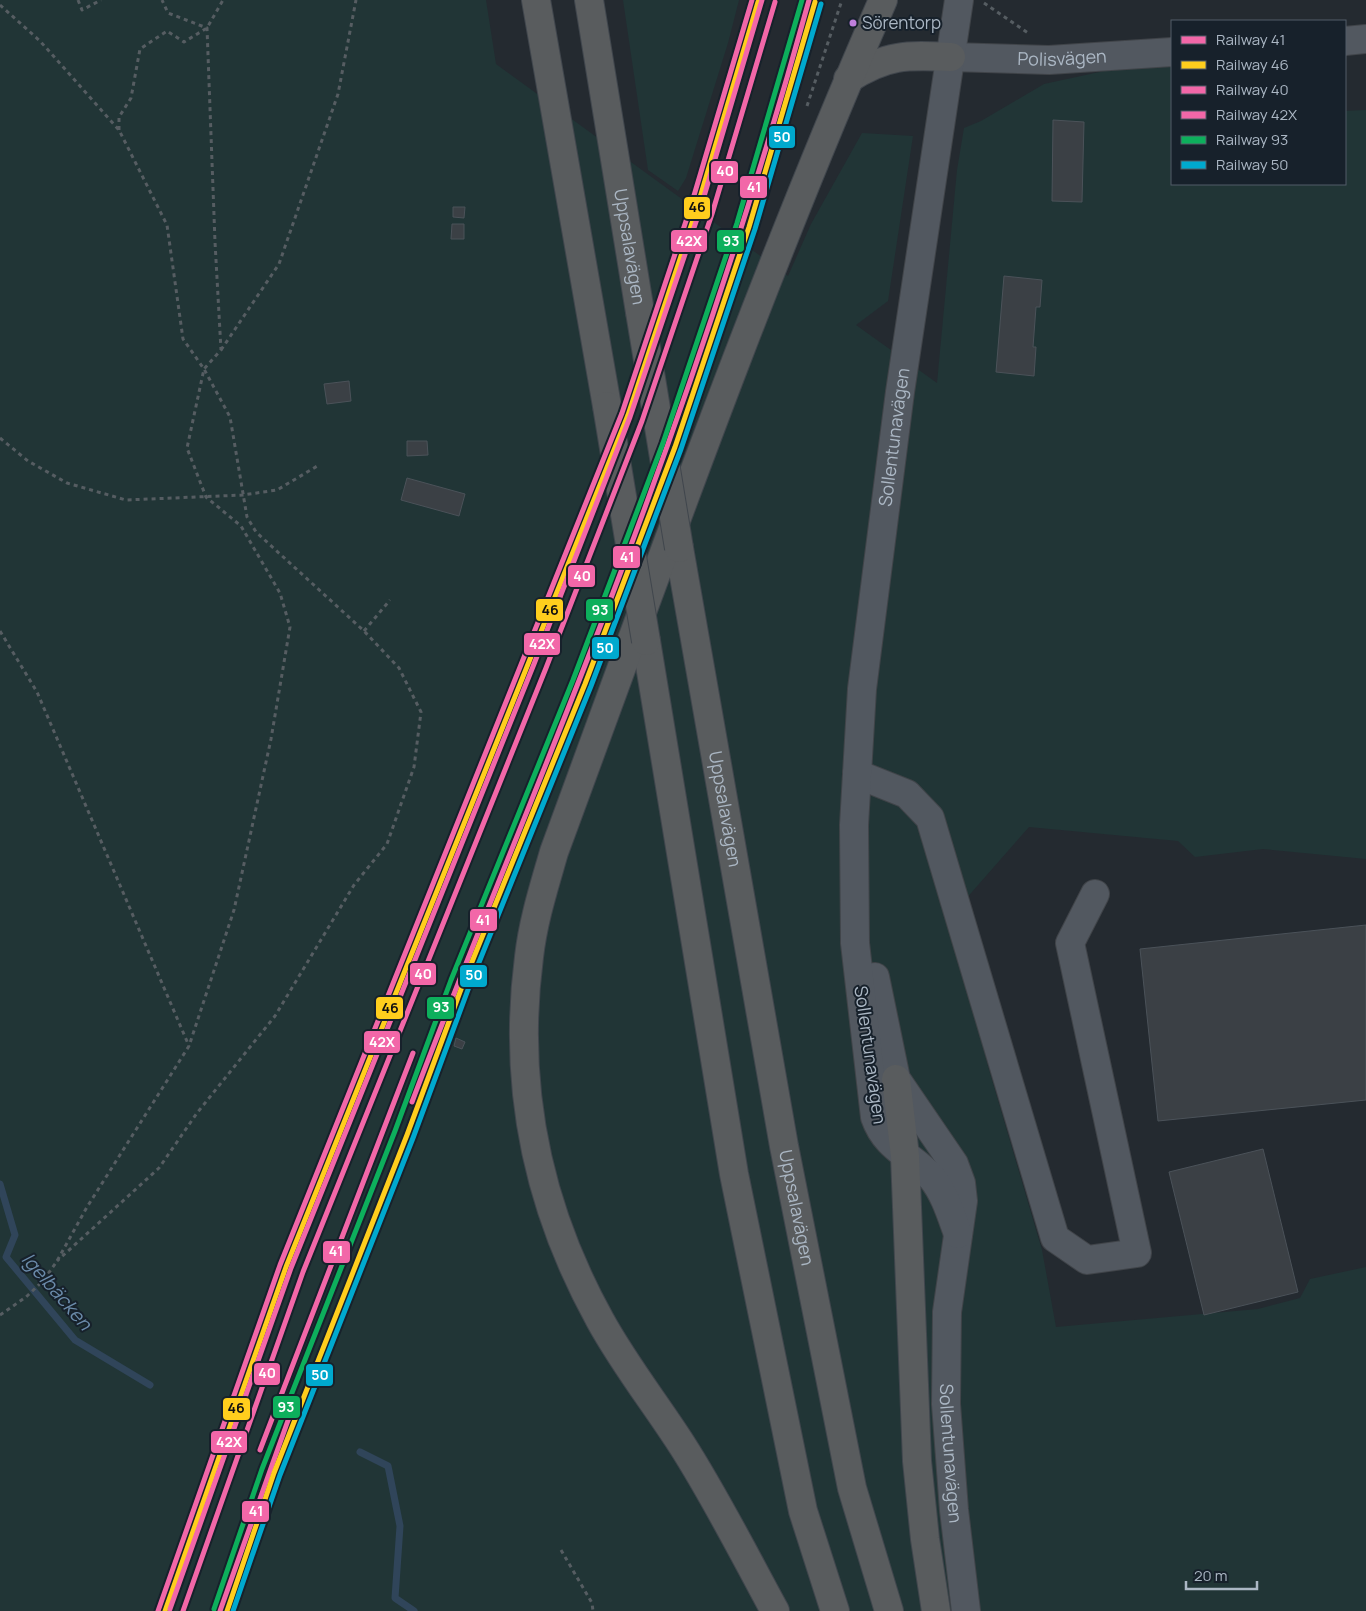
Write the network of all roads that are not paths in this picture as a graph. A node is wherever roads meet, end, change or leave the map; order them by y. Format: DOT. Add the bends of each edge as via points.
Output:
graph roads {
  1 [pos="536,0"];
  2 [pos="589,0"];
  3 [pos="883,0"];
  4 [pos="970,1"];
  5 [pos="1366,39"];
  6 [pos="1346,41"];
  7 [pos="1171,52"];
  8 [pos="951,57"];
  9 [pos="848,79"];
  10 [pos="857,774"];
  11 [pos="856,877"];
  12 [pos="1096,894"];
  13 [pos="896,1079"];
  14 [pos="905,1156"];
  15 [pos="958,1234"];
  16 [pos="776,1611"];
  17 [pos="834,1611"];
  18 [pos="889,1611"];
  19 [pos="936,1611"];
  20 [pos="966,1611"];
  1 -- 17 [label="highway, bridge" via="734,1174 803,1511"];
  2 -- 18 [label="highway, Uppsalavägen, bridge" via="679,548 784,1146 852,1488"];
  3 -- 9 [label="highway"];
  4 -- 8 [label="street, Sollentunavägen"];
  5 -- 6 [label="street"];
  7 -- 8 [label="street, Polisvägen" via="1035,60"];
  8 -- 9 [label="highway" via="907,55 871,65"];
  8 -- 10 [label="street, Sollentunavägen" via="900,392 862,689"];
  9 -- 16 [label="highway" via="736,359 554,852 539,902 529,956 524,1018 530,1127 541,1180 580,1282 624,1359 682,1446"];
  10 -- 11 [label="street, Sollentunavägen" via="854,825"];
  10 -- 12 [label="street" via="907,794 930,818 1055,1238 1087,1260 1137,1253 1070,943"];
  11 -- 13 [label="street, Sollentunavägen"];
  11 -- 14 [label="street, Sollentunavägen" via="855,943 876,1117 880,1131"];
  13 -- 14 [label="highway"];
  13 -- 15 [label="street, Sollentunavägen" via="954,1164 963,1201"];
  14 -- 15 [label="street, Sollentunavägen" via="942,1192"];
  14 -- 19 [label="highway" via="917,1461"];
  15 -- 20 [label="street, Sollentunavägen" via="947,1312 946,1404"];
}
